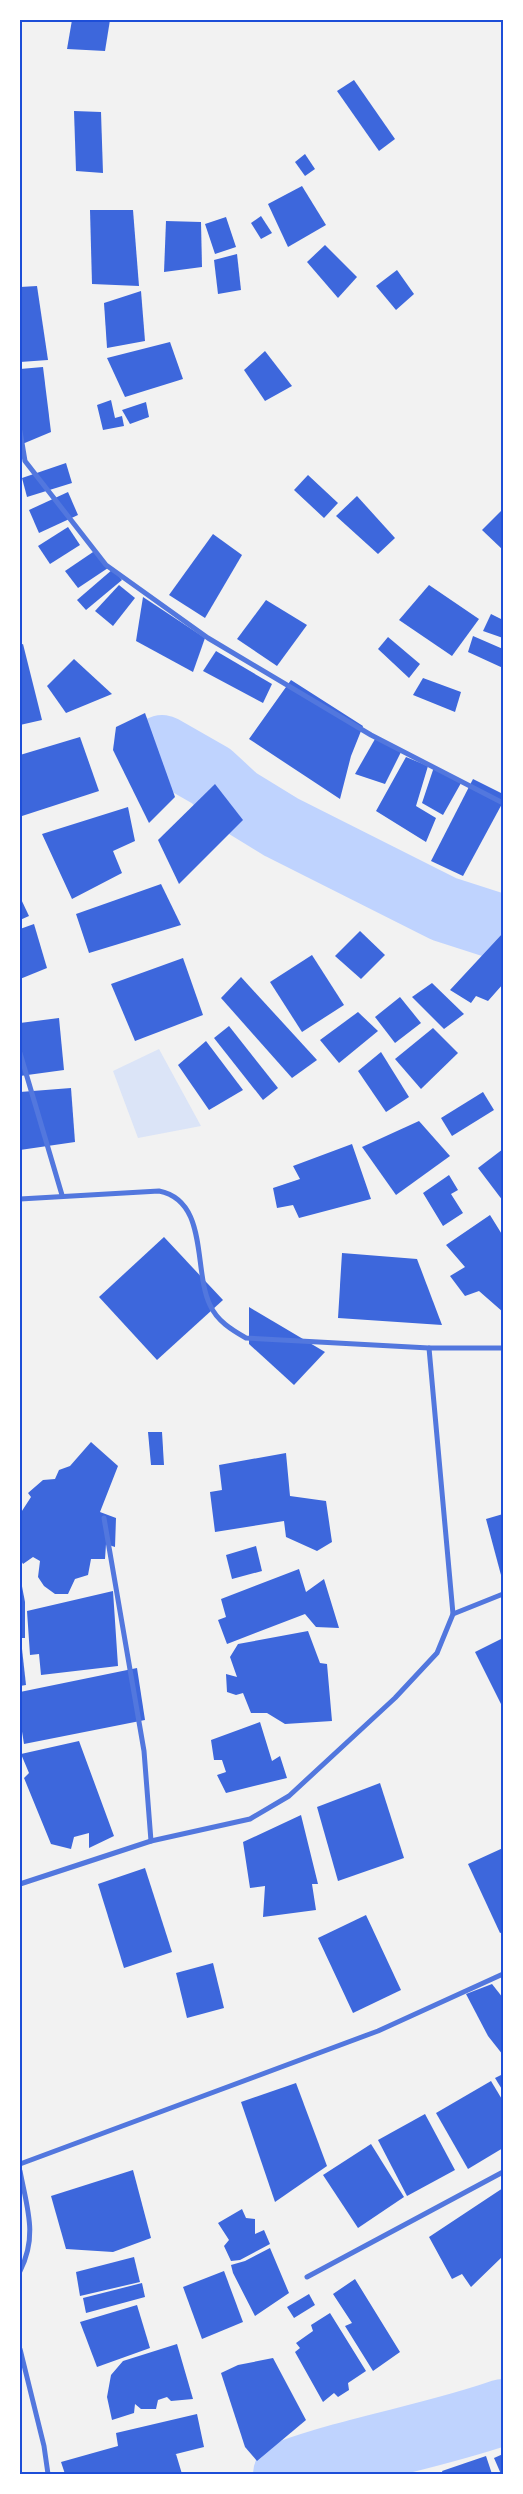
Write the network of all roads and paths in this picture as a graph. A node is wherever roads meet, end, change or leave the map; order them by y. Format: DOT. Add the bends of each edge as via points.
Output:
graph roads {
  1 [pos="20,431"];
  2 [pos="503,803"];
  3 [pos="20,1053"];
  4 [pos="62,1195"];
  5 [pos="20,1199"];
  6 [pos="429,1348"];
  7 [pos="503,1348"];
  8 [pos="104,1518"];
  9 [pos="503,1594"];
  10 [pos="453,1614"];
  11 [pos="150,1841"];
  12 [pos="20,1884"];
  13 [pos="503,1974"];
  14 [pos="20,2164"];
  15 [pos="20,2171"];
  16 [pos="503,2172"];
  17 [pos="20,2271"];
  18 [pos="307,2278"];
  19 [pos="20,2348"];
  20 [pos="48,2474"];
  1 -- 2 [label="street" via="25,461 106,565 208,638 371,735"];
  3 -- 4 [label="street"];
  4 -- 5 [label="street"];
  4 -- 6 [label="street" via="171,1193 190,1213 195,1226 202,1287 211,1308 227,1327 246,1338"];
  6 -- 7 [label="street"];
  6 -- 10 [label="street"];
  8 -- 11 [label="street" via="144,1751"];
  9 -- 10 [label="street"];
  10 -- 11 [label="street" via="438,1653 395,1698 289,1796 250,1819"];
  11 -- 12 [label="street"];
  13 -- 14 [label="street" via="378,2031"];
  15 -- 17 [label="street" via="32,2235 28,2255"];
  16 -- 18 [label="street"];
  19 -- 20 [label="street"];
}
